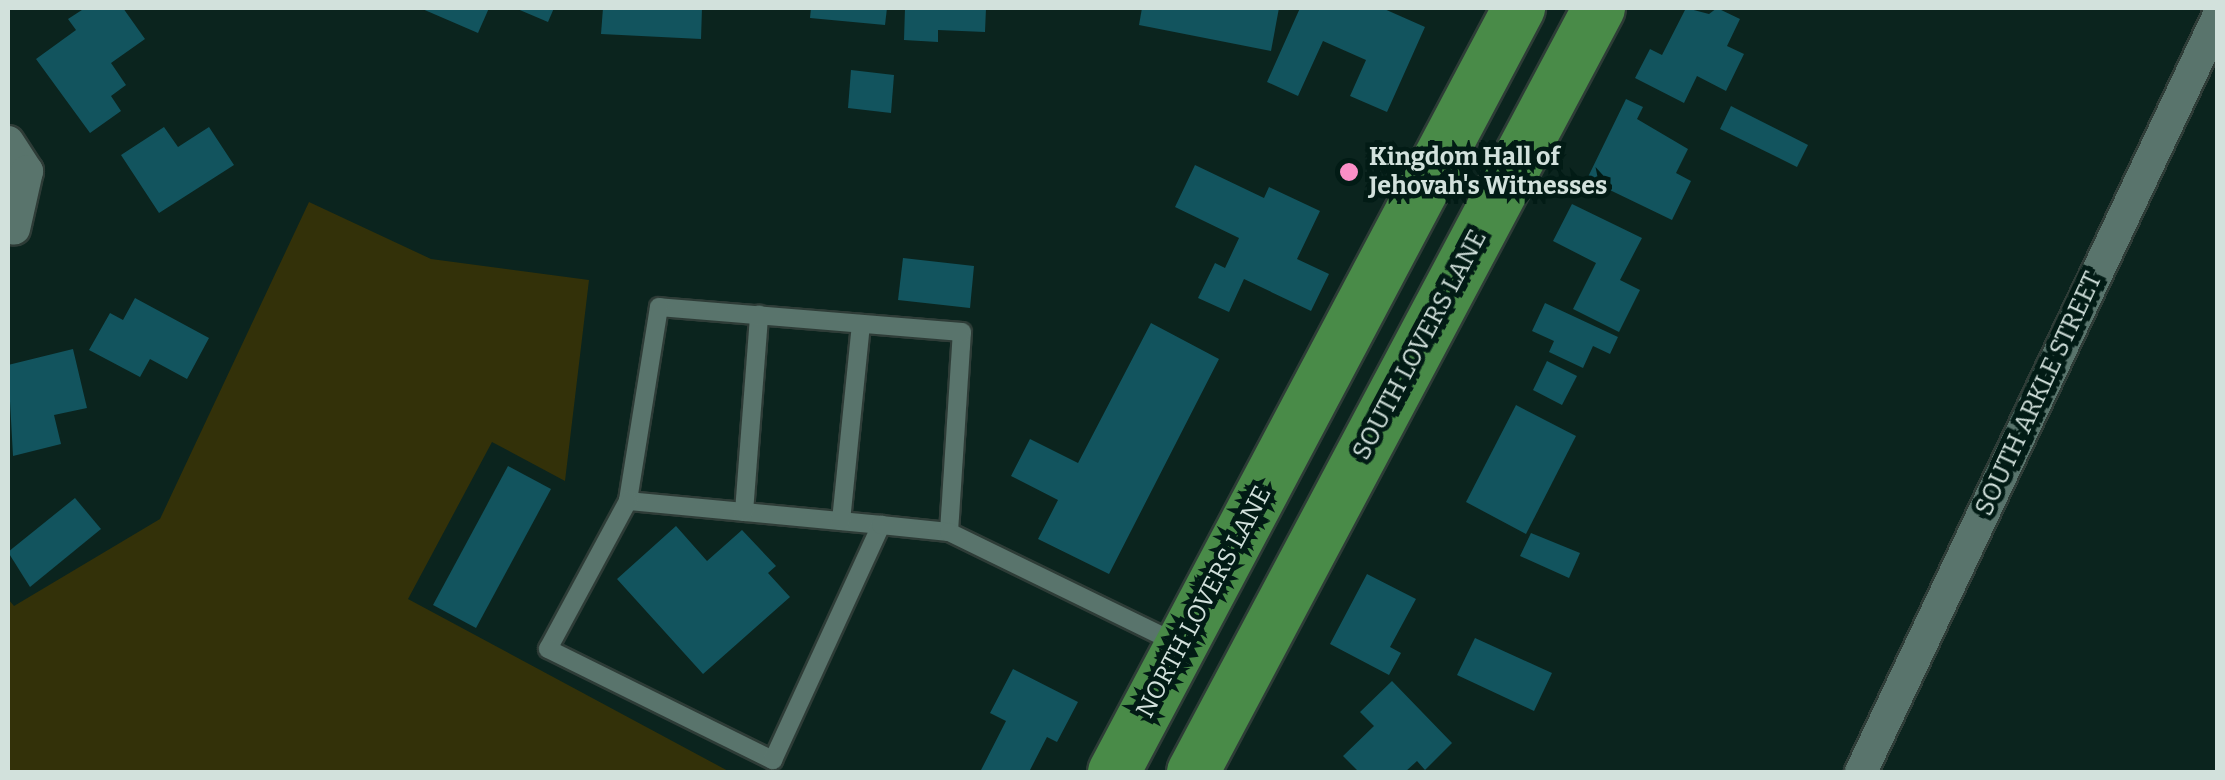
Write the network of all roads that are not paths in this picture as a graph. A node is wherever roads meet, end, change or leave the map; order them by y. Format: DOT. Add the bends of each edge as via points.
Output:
graph roads {
  1 [pos="1519,8"];
  2 [pos="1600,8"];
  3 [pos="2218,17"];
  4 [pos="8,142"];
  5 [pos="14,229"];
  6 [pos="759,314"];
  7 [pos="861,324"];
  8 [pos="628,501"];
  9 [pos="744,512"];
  10 [pos="842,521"];
  11 [pos="881,525"];
  12 [pos="949,532"];
  13 [pos="1182,646"];
  14 [pos="1114,772"];
  15 [pos="1193,772"];
  16 [pos="1861,772"];
  1 -- 13 [label="main road, NORTH LOVERS LANE"];
  2 -- 15 [label="main road, SOUTH LOVERS LANE"];
  3 -- 16 [label="street, SOUTH ARKLE STREET"];
  4 -- 5 [label="street" via="26,172"];
  6 -- 7 [label="lane"];
  6 -- 8 [label="lane" via="659,307"];
  6 -- 9 [label="lane"];
  7 -- 10 [label="lane"];
  7 -- 12 [label="lane" via="962,332"];
  8 -- 9 [label="lane"];
  8 -- 11 [label="lane" via="548,649 772,760"];
  9 -- 10 [label="lane"];
  10 -- 11 [label="lane"];
  11 -- 12 [label="lane"];
  12 -- 13 [label="lane"];
  13 -- 14 [label="main road, NORTH LOVERS LANE"];
}
